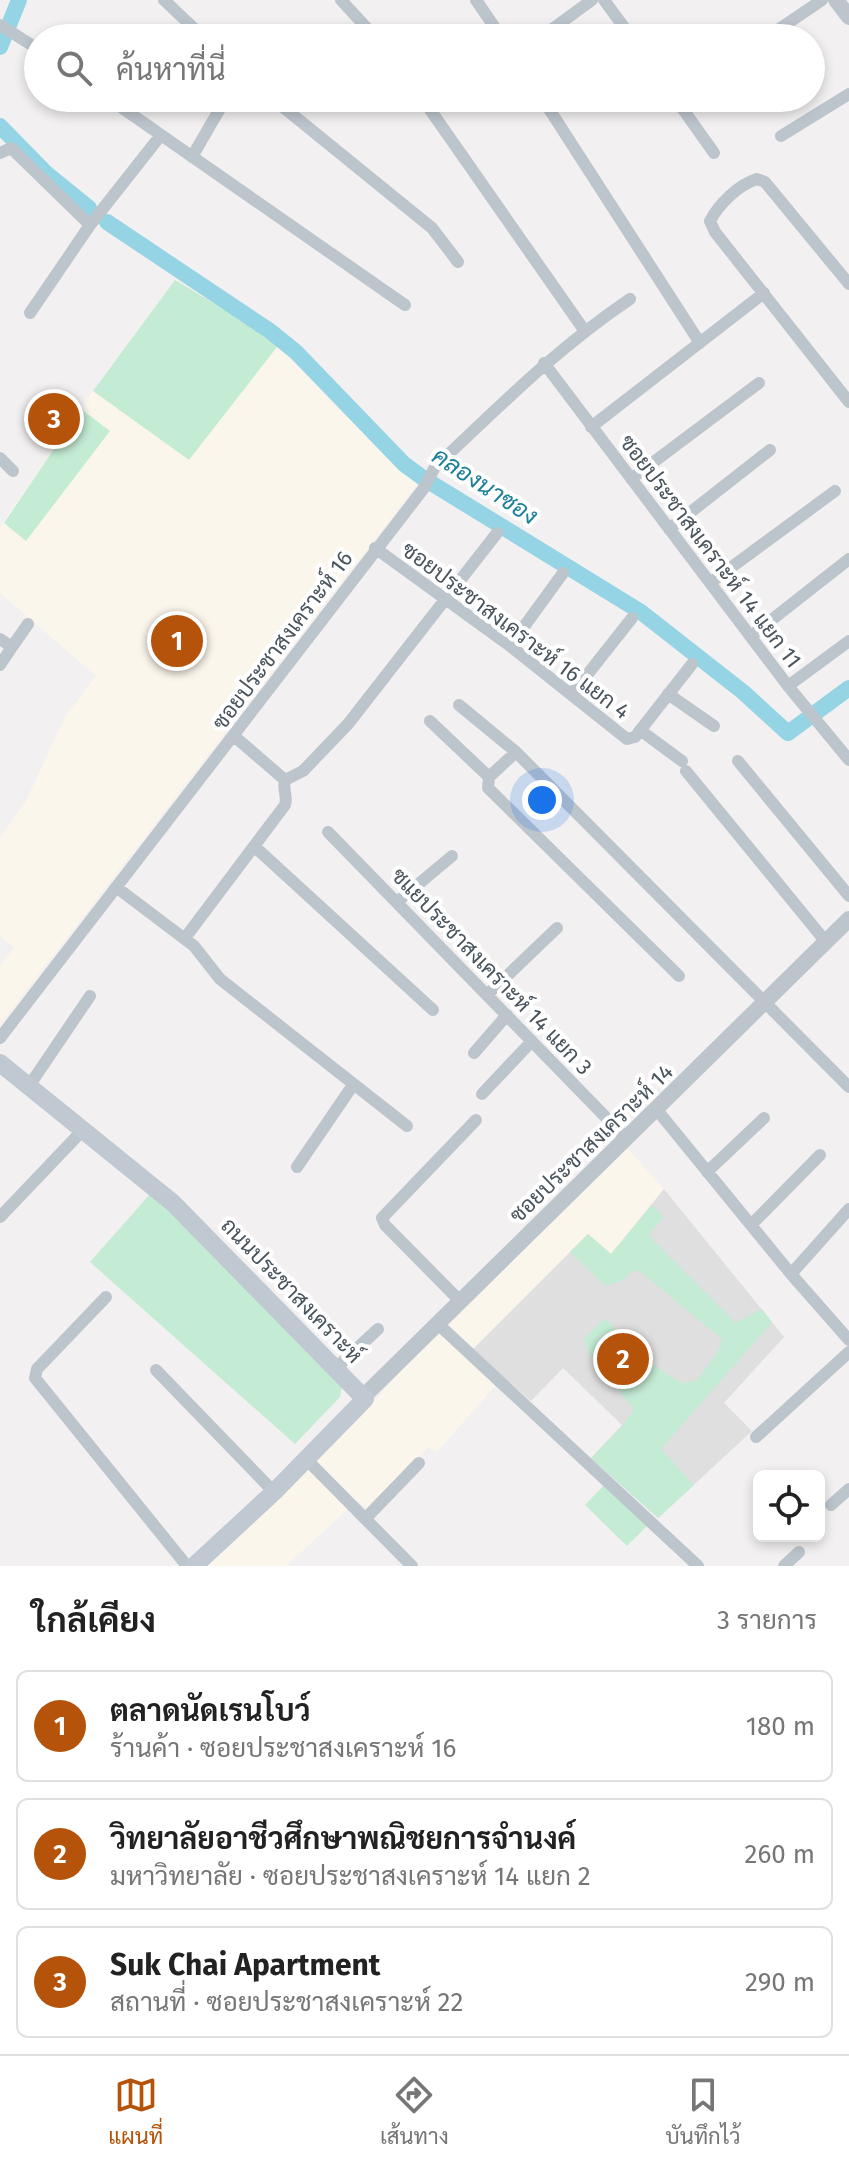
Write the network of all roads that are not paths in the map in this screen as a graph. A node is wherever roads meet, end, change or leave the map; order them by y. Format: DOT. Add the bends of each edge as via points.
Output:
graph roads {
  1 [pos="164,0"];
  2 [pos="341,0"];
  3 [pos="476,0"];
  4 [pos="592,0"];
  5 [pos="604,0"];
  6 [pos="822,0"];
  7 [pos="189,24"];
  8 [pos="363,24"];
  9 [pos="492,24"];
  10 [pos="559,24"];
  11 [pos="622,24"];
  12 [pos="787,24"];
  13 [pos="0,25"];
  14 [pos="24,40"];
  15 [pos="849,94"];
  16 [pos="825,109"];
  17 [pos="128,112"];
  18 [pos="218,112"];
  19 [pos="289,112"];
  20 [pos="432,112"];
  21 [pos="551,112"];
  22 [pos="685,112"];
  23 [pos="820,112"];
  24 [pos="161,135"];
  25 [pos="781,136"];
  26 [pos="0,153"];
  27 [pos="714,153"];
  28 [pos="192,157"];
  29 [pos="90,225"];
  30 [pos="458,262"];
  31 [pos="849,284"];
  32 [pos="764,293"];
  33 [pos="630,299"];
  34 [pos="405,305"];
  35 [pos="30,313"];
  36 [pos="584,330"];
  37 [pos="700,343"];
  38 [pos="544,363"];
  39 [pos="759,383"];
  40 [pos="849,402"];
  41 [pos="591,427"];
  42 [pos="770,450"];
  43 [pos="0,458"];
  44 [pos="13,471"];
  45 [pos="631,479"];
  46 [pos="835,491"];
  47 [pos="669,529"];
  48 [pos="497,533"];
  49 [pos="375,548"];
  50 [pos="849,559"];
  51 [pos="563,573"];
  52 [pos="710,583"];
  53 [pos="446,598"];
  54 [pos="632,618"];
  55 [pos="28,624"];
  56 [pos="751,636"];
  57 [pos="0,639"];
  58 [pos="849,641"];
  59 [pos="510,646"];
  60 [pos="12,647"];
  61 [pos="692,664"];
  62 [pos="0,665"];
  63 [pos="788,686"];
  64 [pos="572,694"];
  65 [pos="668,694"];
  66 [pos="459,705"];
  67 [pos="430,721"];
  68 [pos="714,726"];
  69 [pos="640,730"];
  70 [pos="234,736"];
  71 [pos="516,752"];
  72 [pos="847,753"];
  73 [pos="738,761"];
  74 [pos="489,777"];
  75 [pos="285,780"];
  76 [pos="328,832"];
  77 [pos="254,846"];
  78 [pos="452,856"];
  79 [pos="116,887"];
  80 [pos="849,896"];
  81 [pos="397,902"];
  82 [pos="847,926"];
  83 [pos="557,928"];
  84 [pos="185,938"];
  85 [pos="826,942"];
  86 [pos="679,976"];
  87 [pos="487,995"];
  88 [pos="90,996"];
  89 [pos="764,1004"];
  90 [pos="433,1010"];
  91 [pos="507,1015"];
  92 [pos="0,1038"];
  93 [pos="532,1041"];
  94 [pos="474,1053"];
  95 [pos="0,1063"];
  96 [pos="353,1085"];
  97 [pos="29,1086"];
  98 [pos="849,1087"];
  99 [pos="482,1094"];
  100 [pos="657,1110"];
  101 [pos="764,1118"];
  102 [pos="476,1120"];
  103 [pos="407,1126"];
  104 [pos="82,1131"];
  105 [pos="627,1139"];
  106 [pos="820,1155"];
  107 [pos="297,1167"];
  108 [pos="707,1172"];
  109 [pos="849,1209"];
  110 [pos="0,1217"];
  111 [pos="751,1225"];
  112 [pos="791,1274"];
  113 [pos="106,1297"];
  114 [pos="460,1301"];
  115 [pos="438,1324"];
  116 [pos="378,1329"];
  117 [pos="849,1340"];
  118 [pos="849,1352"];
  119 [pos="335,1369"];
  120 [pos="156,1370"];
  121 [pos="363,1397"];
  122 [pos="756,1437"];
  123 [pos="307,1460"];
  124 [pos="419,1463"];
  125 [pos="849,1489"];
  126 [pos="274,1492"];
  127 [pos="831,1505"];
  128 [pos="365,1519"];
  129 [pos="799,1552"];
  130 [pos="187,1566"];
  131 [pos="194,1566"];
  132 [pos="412,1566"];
  133 [pos="698,1566"];
  134 [pos="784,1566"];
  1 -- 7 [label="street"];
  2 -- 8 [label="street"];
  3 -- 9 [label="street"];
  4 -- 10 [label="street"];
  5 -- 11 [label="street"];
  6 -- 12 [label="street"];
  13 -- 14 [label="street"];
  15 -- 16 [label="street"];
  17 -- 24 [label="street"];
  18 -- 28 [label="street"];
  19 -- 30 [label="street" via="432,228"];
  20 -- 36 [label="street"];
  21 -- 37 [label="street"];
  22 -- 27 [label="street"];
  23 -- 25 [label="street"];
  24 -- 28 [label="street"];
  24 -- 29 [label="street"];
  26 -- 29 [label="street" via="11,148"];
  28 -- 34 [label="street"];
  29 -- 35 [label="street"];
  31 -- 32 [label="street" via="765,182 757,179 731,195 710,221"];
  32 -- 37 [label="street"];
  32 -- 40 [label="street"];
  33 -- 36 [label="street, ซอยประชาสงเคราะห์ 16"];
  36 -- 38 [label="street, ซอยประชาสงเคราะห์ 16"];
  37 -- 41 [label="street"];
  38 -- 41 [label="street, ซอยประชาสงเคราะห์ 14 แยก 11"];
  38 -- 49 [label="street, ซอยประชาสงเคราะห์ 16" via="435,467"];
  39 -- 45 [label="street"];
  41 -- 45 [label="street, ซอยประชาสงเคราะห์ 14 แยก 11"];
  42 -- 47 [label="street"];
  43 -- 44 [label="street"];
  45 -- 47 [label="street, ซอยประชาสงเคราะห์ 14 แยก 11"];
  46 -- 52 [label="street"];
  47 -- 52 [label="street, ซอยประชาสงเคราะห์ 14 แยก 11"];
  48 -- 53 [label="street"];
  49 -- 53 [label="street, ซอยประชาสงเคราะห์ 16 แยก 4"];
  49 -- 70 [label="street, ซอยประชาสงเคราะห์ 16"];
  50 -- 56 [label="street"];
  51 -- 59 [label="street"];
  52 -- 56 [label="street, ซอยประชาสงเคราะห์ 14 แยก 11"];
  53 -- 59 [label="street, ซอยประชาสงเคราะห์ 16 แยก 4"];
  53 -- 75 [label="street" via="348,724 303,771"];
  54 -- 64 [label="street"];
  55 -- 60 [label="street"];
  56 -- 63 [label="street, ซอยประชาสงเคราะห์ 14 แยก 11"];
  57 -- 60 [label="street"];
  58 -- 63 [label="street"];
  59 -- 64 [label="street, ซอยประชาสงเคราะห์ 16 แยก 4"];
  60 -- 62 [label="street"];
  61 -- 65 [label="street, ซอยประชาสงเคราะห์ 16 แยก 4"];
  63 -- 72 [label="street, ซอยประชาสงเคราะห์ 14 แยก 11"];
  64 -- 69 [label="street, ซอยประชาสงเคราะห์ 16 แยก 4" via="627,739"];
  65 -- 68 [label="street"];
  65 -- 69 [label="street, ซอยประชาสงเคราะห์ 16 แยก 4"];
  66 -- 71 [label="street"];
  67 -- 74 [label="street"];
  69 -- 85 [label="street" via="684,766"];
  70 -- 75 [label="street"];
  70 -- 79 [label="street, ซอยประชาสงเคราะห์ 16"];
  71 -- 74 [label="street"];
  71 -- 89 [label="street"];
  73 -- 80 [label="street"];
  74 -- 86 [label="street" via="488,788"];
  75 -- 77 [label="street" via="285,805"];
  76 -- 81 [label="street, ซแยประชาสงเคราะห์ 14 แยก 3"];
  77 -- 84 [label="street"];
  77 -- 90 [label="street"];
  78 -- 81 [label="street"];
  79 -- 84 [label="street"];
  79 -- 92 [label="street, ซอยประชาสงเคราะห์ 16"];
  81 -- 87 [label="street, ซแยประชาสงเคราะห์ 14 แยก 3"];
  82 -- 85 [label="street, ซอยประชาสงเคราะห์ 14"];
  83 -- 87 [label="street"];
  84 -- 96 [label="street" via="220,979"];
  85 -- 89 [label="street, ซอยประชาสงเคราะห์ 14"];
  87 -- 91 [label="street, ซแยประชาสงเคราะห์ 14 แยก 3"];
  88 -- 97 [label="street"];
  89 -- 98 [label="street"];
  89 -- 100 [label="street, ซอยประชาสงเคราะห์ 14"];
  91 -- 93 [label="street, ซแยประชาสงเคราะห์ 14 แยก 3"];
  91 -- 94 [label="street"];
  93 -- 99 [label="street"];
  93 -- 105 [label="street, ซแยประชาสงเคราะห์ 14 แยก 3"];
  95 -- 97 [label="main road, ถนนประชาสงเคราะห์"];
  96 -- 103 [label="street"];
  96 -- 107 [label="street"];
  97 -- 104 [label="main road, ถนนประชาสงเคราะห์"];
  100 -- 105 [label="street, ซอยประชาสงเคราะห์ 14"];
  100 -- 108 [label="street"];
  101 -- 108 [label="street"];
  102 -- 114 [label="street" via="382,1218"];
  104 -- 110 [label="street"];
  104 -- 119 [label="main road, ถนนประชาสงเคราะห์" via="173,1203"];
  105 -- 114 [label="street, ซอยประชาสงเคราะห์ 14"];
  106 -- 111 [label="street"];
  108 -- 111 [label="street"];
  109 -- 112 [label="street"];
  111 -- 112 [label="street"];
  112 -- 117 [label="street"];
  113 -- 130 [label="street" via="37,1369 35,1378"];
  114 -- 115 [label="street, ซอยประชาสงเคราะห์ 14"];
  115 -- 121 [label="street, ซอยประชาสงเคราะห์ 14"];
  115 -- 133 [label="street"];
  116 -- 119 [label="street"];
  118 -- 122 [label="street"];
  119 -- 121 [label="main road, ถนนประชาสงเคราะห์"];
  120 -- 126 [label="street"];
  121 -- 123 [label="main road, ถนนประชาสงเคราะห์"];
  123 -- 126 [label="main road, ถนนประชาสงเคราะห์"];
  123 -- 128 [label="street"];
  124 -- 128 [label="street"];
  125 -- 127 [label="street"];
  126 -- 131 [label="main road, ถนนประชาสงเคราะห์"];
  128 -- 132 [label="street"];
  129 -- 134 [label="street"];
}
